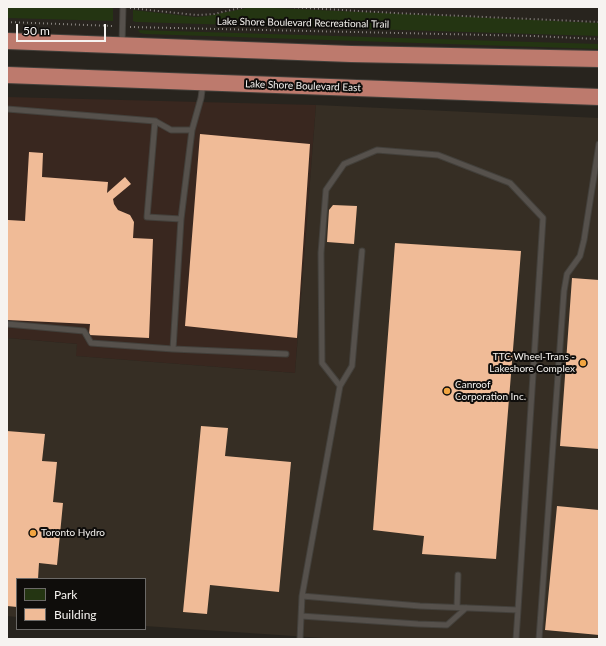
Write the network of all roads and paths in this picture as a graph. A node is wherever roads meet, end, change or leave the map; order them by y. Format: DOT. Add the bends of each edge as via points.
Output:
graph roads {
  1 [pos="123,7"];
  2 [pos="244,7"];
  3 [pos="290,7"];
  4 [pos="7,22"];
  5 [pos="599,22"];
  6 [pos="123,27"];
  7 [pos="599,39"];
  8 [pos="7,41"];
  9 [pos="122,44"];
  10 [pos="599,59"];
  11 [pos="7,74"];
  12 [pos="203,82"];
  13 [pos="599,97"];
  14 [pos="7,109"];
  15 [pos="155,121"];
  16 [pos="192,130"];
  17 [pos="599,144"];
  18 [pos="181,219"];
  19 [pos="362,251"];
  20 [pos="7,324"];
  21 [pos="173,349"];
  22 [pos="286,354"];
  23 [pos="340,386"];
  24 [pos="458,575"];
  25 [pos="302,596"];
  26 [pos="457,607"];
  27 [pos="466,608"];
  28 [pos="518,610"];
  29 [pos="301,616"];
  30 [pos="300,639"];
  31 [pos="516,639"];
  32 [pos="539,639"];
  1 -- 2 [label="path, Lake Shore Boulevard Recreational Trail" via="202,15"];
  1 -- 6 [label="lane"];
  3 -- 5 [label="path, Lake Shore Boulevard Recreational Trail"];
  4 -- 6 [label="path, Lake Shore Boulevard Recreational Trail"];
  6 -- 7 [label="path, Lake Shore Boulevard Recreational Trail"];
  6 -- 9 [label="lane"];
  8 -- 9 [label="highway"];
  9 -- 10 [label="highway" via="351,54"];
  11 -- 12 [label="highway, Lake Shore Boulevard East"];
  12 -- 13 [label="highway, Lake Shore Boulevard East"];
  12 -- 16 [label="lane" via="202,98"];
  14 -- 15 [label="lane"];
  15 -- 16 [label="lane" via="171,130"];
  15 -- 18 [label="lane" via="147,217"];
  16 -- 18 [label="lane"];
  17 -- 32 [label="lane" via="584,240 580,256 568,274 564,291"];
  18 -- 21 [label="lane"];
  19 -- 23 [label="lane" via="352,366"];
  20 -- 21 [label="lane" via="84,331 91,343"];
  21 -- 22 [label="lane"];
  23 -- 25 [label="lane"];
  23 -- 28 [label="lane" via="322,363 321,252 326,190 344,164 377,150 438,155 510,183 543,218"];
  24 -- 26 [label="lane"];
  25 -- 26 [label="lane"];
  25 -- 29 [label="lane"];
  26 -- 27 [label="lane"];
  27 -- 28 [label="lane"];
  27 -- 29 [label="lane" via="447,625"];
  28 -- 31 [label="lane"];
  29 -- 30 [label="lane"];
}
